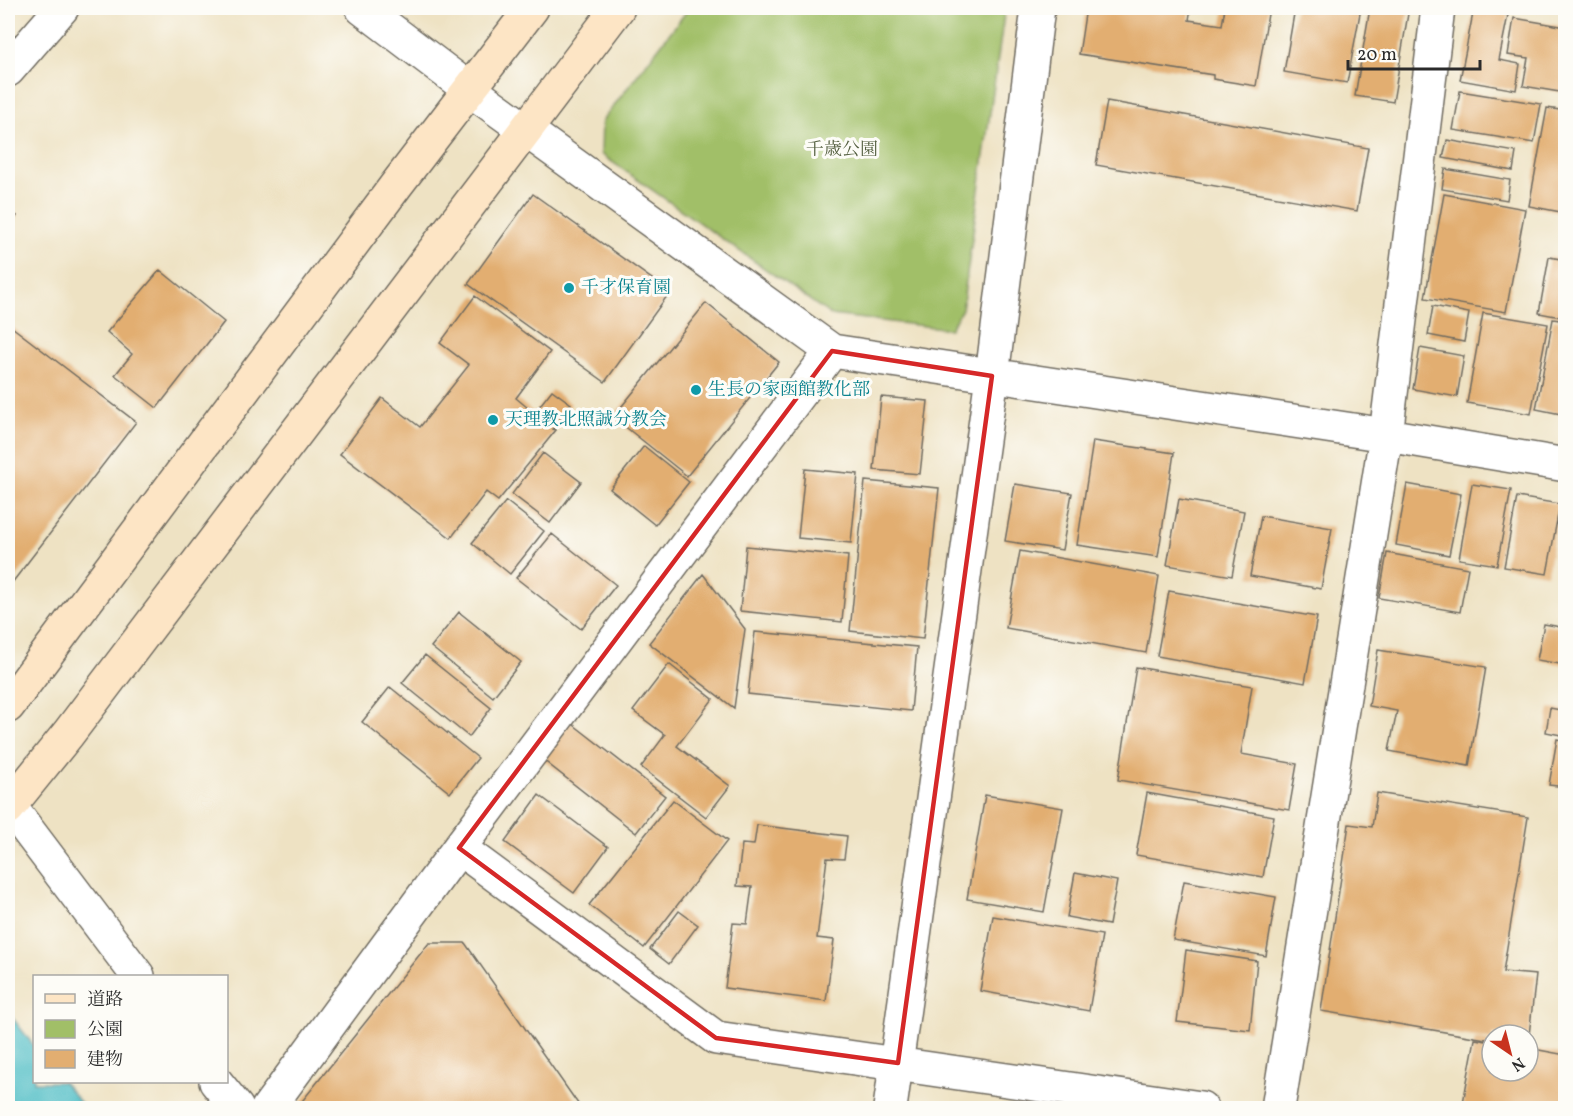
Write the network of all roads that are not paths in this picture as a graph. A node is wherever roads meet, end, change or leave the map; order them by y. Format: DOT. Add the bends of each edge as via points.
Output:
graph roads {
  1 [pos="62,8"];
  2 [pos="362,8"];
  3 [pos="532,8"];
  4 [pos="618,8"];
  5 [pos="1038,8"];
  6 [pos="1438,8"];
  7 [pos="8,70"];
  8 [pos="468,89"];
  9 [pos="525,129"];
  10 [pos="832,351"];
  11 [pos="992,376"];
  12 [pos="1386,435"];
  13 [pos="1566,465"];
  14 [pos="8,706"];
  15 [pos="8,806"];
  16 [pos="459,848"];
  17 [pos="137,975"];
  18 [pos="897,1063"];
  19 [pos="217,1083"];
  20 [pos="237,1108"];
  21 [pos="268,1108"];
  22 [pos="890,1108"];
  23 [pos="1201,1108"];
  24 [pos="1278,1108"];
  1 -- 7 [label="street"];
  2 -- 8 [label="street"];
  3 -- 8 [label="street"];
  4 -- 9 [label="street"];
  5 -- 11 [label="street"];
  6 -- 12 [label="street"];
  8 -- 9 [label="street"];
  8 -- 14 [label="street"];
  9 -- 10 [label="street"];
  9 -- 15 [label="street" via="68,734"];
  10 -- 11 [label="street"];
  10 -- 16 [label="street"];
  11 -- 12 [label="street"];
  11 -- 18 [label="street"];
  12 -- 13 [label="street"];
  12 -- 24 [label="street"];
  15 -- 17 [label="street"];
  16 -- 18 [label="street" via="716,1038"];
  16 -- 21 [label="street"];
  18 -- 22 [label="street"];
  18 -- 23 [label="street"];
  19 -- 20 [label="street"];
}
